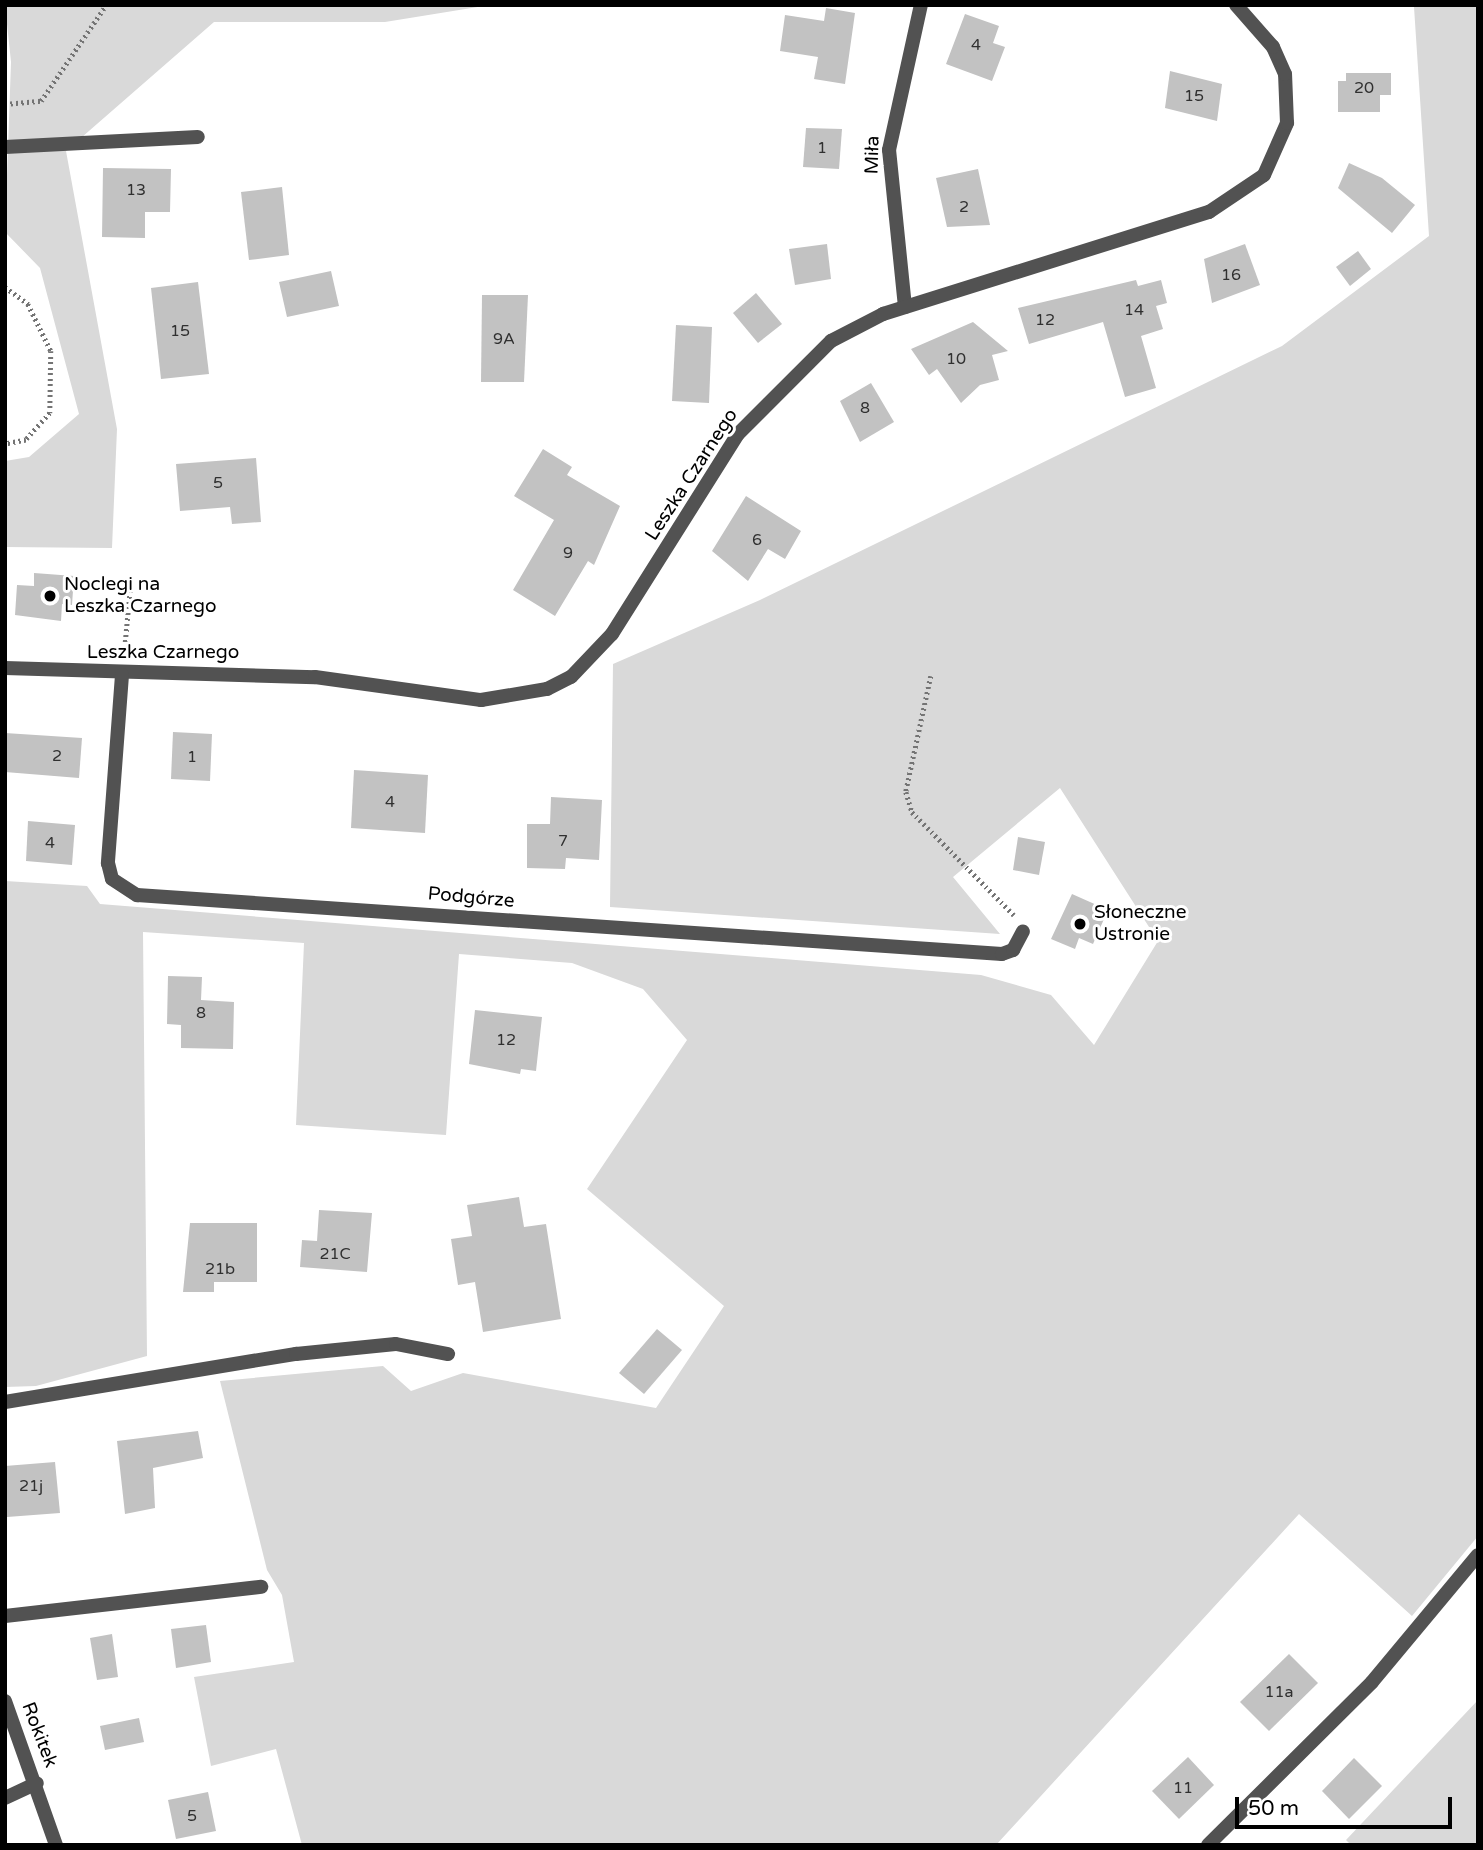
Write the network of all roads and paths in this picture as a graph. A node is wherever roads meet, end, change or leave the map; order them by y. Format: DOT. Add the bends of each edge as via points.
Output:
graph roads {
  1 [pos="106,5"];
  2 [pos="920,5"];
  3 [pos="1236,5"];
  4 [pos="5,104"];
  5 [pos="198,137"];
  6 [pos="5,147"];
  7 [pos="5,287"];
  8 [pos="905,307"];
  9 [pos="5,444"];
  10 [pos="130,589"];
  11 [pos="5,668"];
  12 [pos="122,675"];
  13 [pos="931,676"];
  14 [pos="1023,930"];
  15 [pos="447,1354"];
  16 [pos="5,1402"];
  17 [pos="1478,1555"];
  18 [pos="261,1587"];
  19 [pos="5,1616"];
  20 [pos="5,1701"];
  21 [pos="37,1783"];
  22 [pos="5,1798"];
  23 [pos="56,1845"];
  24 [pos="1208,1845"];
  1 -- 4 [label="path" via="41,101"];
  2 -- 8 [label="street, Miła" via="889,150"];
  3 -- 8 [label="street, Leszka Czarnego" via="1273,47 1285,74 1287,123 1264,175 1209,212"];
  5 -- 6 [label="street"];
  7 -- 9 [label="path" via="28,304 51,351 50,413 26,440"];
  8 -- 12 [label="street, Leszka Czarnego" via="831,341 767,398 612,634 571,677 547,689 481,700 315,677 218,671"];
  10 -- 12 [label="path"];
  11 -- 12 [label="street, Leszka Czarnego"];
  12 -- 14 [label="street, Podgórze" via="108,863 112,879 137,895 1002,954 1013,950"];
  13 -- 14 [label="path" via="906,792 912,812 1004,903"];
  15 -- 16 [label="street" via="396,1345 296,1354"];
  17 -- 24 [label="street" via="1372,1682"];
  18 -- 19 [label="street"];
  20 -- 21 [label="street, Rokitek"];
  21 -- 22 [label="street, Rokitek"];
  21 -- 23 [label="street, Rokitek"];
}
